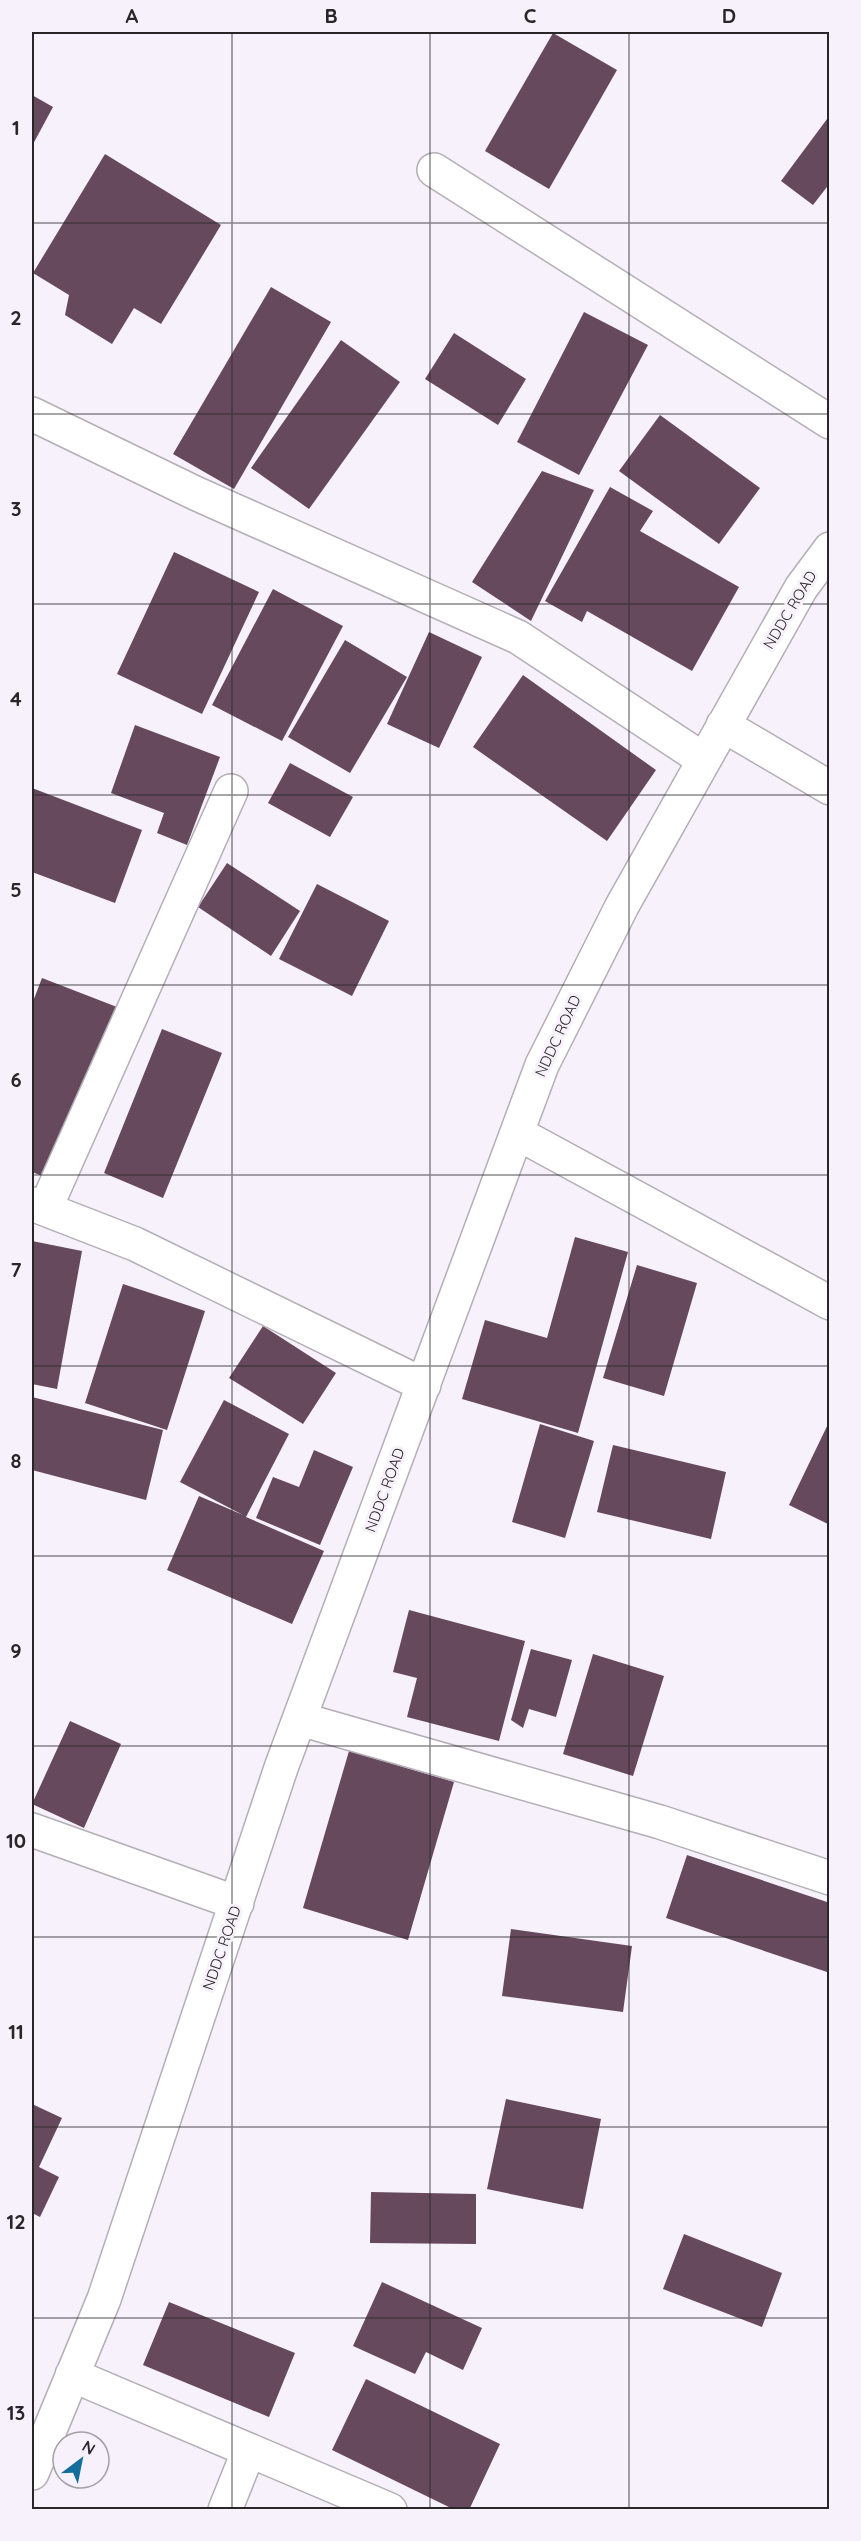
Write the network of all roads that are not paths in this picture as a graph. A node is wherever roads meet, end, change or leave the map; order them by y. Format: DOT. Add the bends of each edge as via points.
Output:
graph roads {
  1 [pos="434,170"];
  2 [pos="32,414"];
  3 [pos="830,422"];
  4 [pos="830,549"];
  5 [pos="723,725"];
  6 [pos="704,760"];
  7 [pos="830,788"];
  8 [pos="231,791"];
  9 [pos="517,1133"];
  10 [pos="38,1206"];
  11 [pos="830,1303"];
  12 [pos="424,1385"];
  13 [pos="300,1719"];
  14 [pos="32,1830"];
  15 [pos="830,1878"];
  16 [pos="237,1903"];
  17 [pos="72,2375"];
  18 [pos="249,2450"];
  19 [pos="32,2473"];
  20 [pos="225,2510"];
  21 [pos="390,2510"];
  1 -- 3 [label="street"];
  2 -- 6 [label="street" via="195,493 518,637"];
  4 -- 5 [label="street, NDDC ROAD" via="801,588"];
  5 -- 6 [label="street, NDDC ROAD"];
  5 -- 7 [label="street"];
  6 -- 9 [label="street, NDDC ROAD" via="622,906 548,1054"];
  8 -- 10 [label="street"];
  9 -- 11 [label="street"];
  9 -- 12 [label="street, NDDC ROAD"];
  10 -- 12 [label="street" via="135,1244"];
  12 -- 13 [label="street, NDDC ROAD"];
  13 -- 15 [label="street" via="660,1822"];
  13 -- 16 [label="street, NDDC ROAD"];
  14 -- 16 [label="street"];
  16 -- 17 [label="street, NDDC ROAD" via="104,2299"];
  17 -- 18 [label="street"];
  17 -- 19 [label="street, NDDC ROAD"];
  18 -- 20 [label="street"];
  18 -- 21 [label="street"];
}
